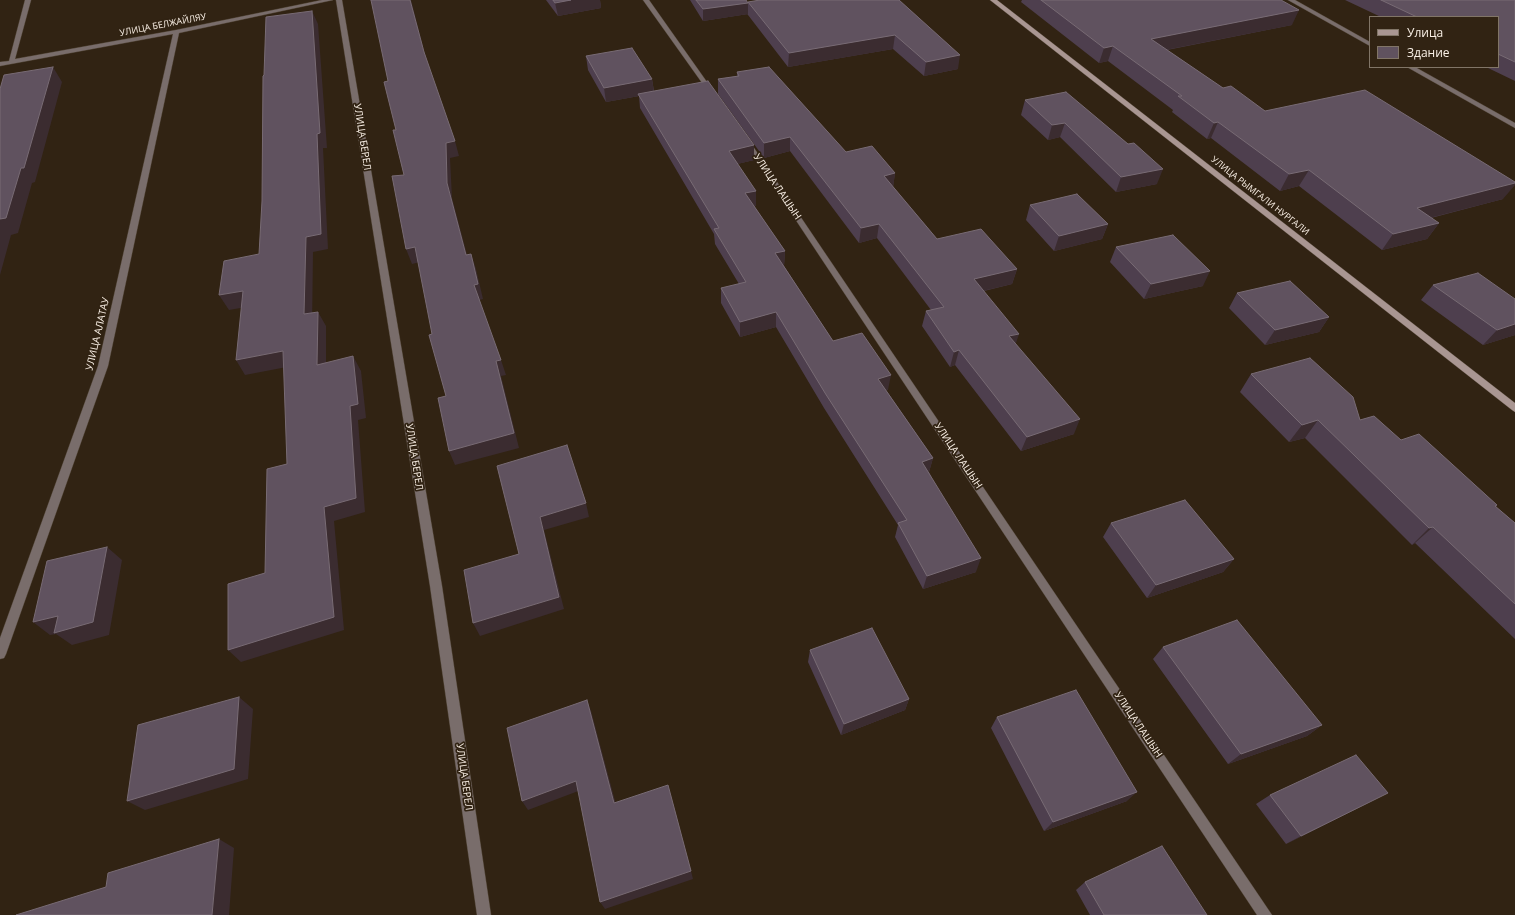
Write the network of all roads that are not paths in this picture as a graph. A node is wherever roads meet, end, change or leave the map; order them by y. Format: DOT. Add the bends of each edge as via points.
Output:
graph roads {
  1 [pos="28,0"];
  2 [pos="330,0"];
  3 [pos="339,0"];
  4 [pos="646,0"];
  5 [pos="993,0"];
  6 [pos="1291,0"];
  7 [pos="176,32"];
  8 [pos="1369,43"];
  9 [pos="11,63"];
  10 [pos="0,64"];
  11 [pos="1412,68"];
  12 [pos="720,104"];
  13 [pos="1515,126"];
  14 [pos="743,136"];
  15 [pos="1515,408"];
  16 [pos="0,654"];
  17 [pos="484,915"];
  18 [pos="1265,915"];
  1 -- 9 [label="street"];
  2 -- 7 [label="street, УЛИЦА БЕЛЖАЙЛЯУ"];
  3 -- 17 [label="street, УЛИЦА БЕРЕЛ" via="436,586"];
  4 -- 12 [label="street"];
  5 -- 15 [label="street, УЛИЦА РЫМГАЛИ НУРГАЛИ"];
  6 -- 8 [label="street"];
  7 -- 9 [label="street, УЛИЦА БЕЛЖАЙЛЯУ"];
  7 -- 16 [label="street, УЛИЦА АЛАТАУ" via="104,366"];
  9 -- 10 [label="street, УЛИЦА БЕЛЖАЙЛЯУ"];
  11 -- 13 [label="street"];
  14 -- 18 [label="street, УЛИЦА ЛАШЫН"];
}
